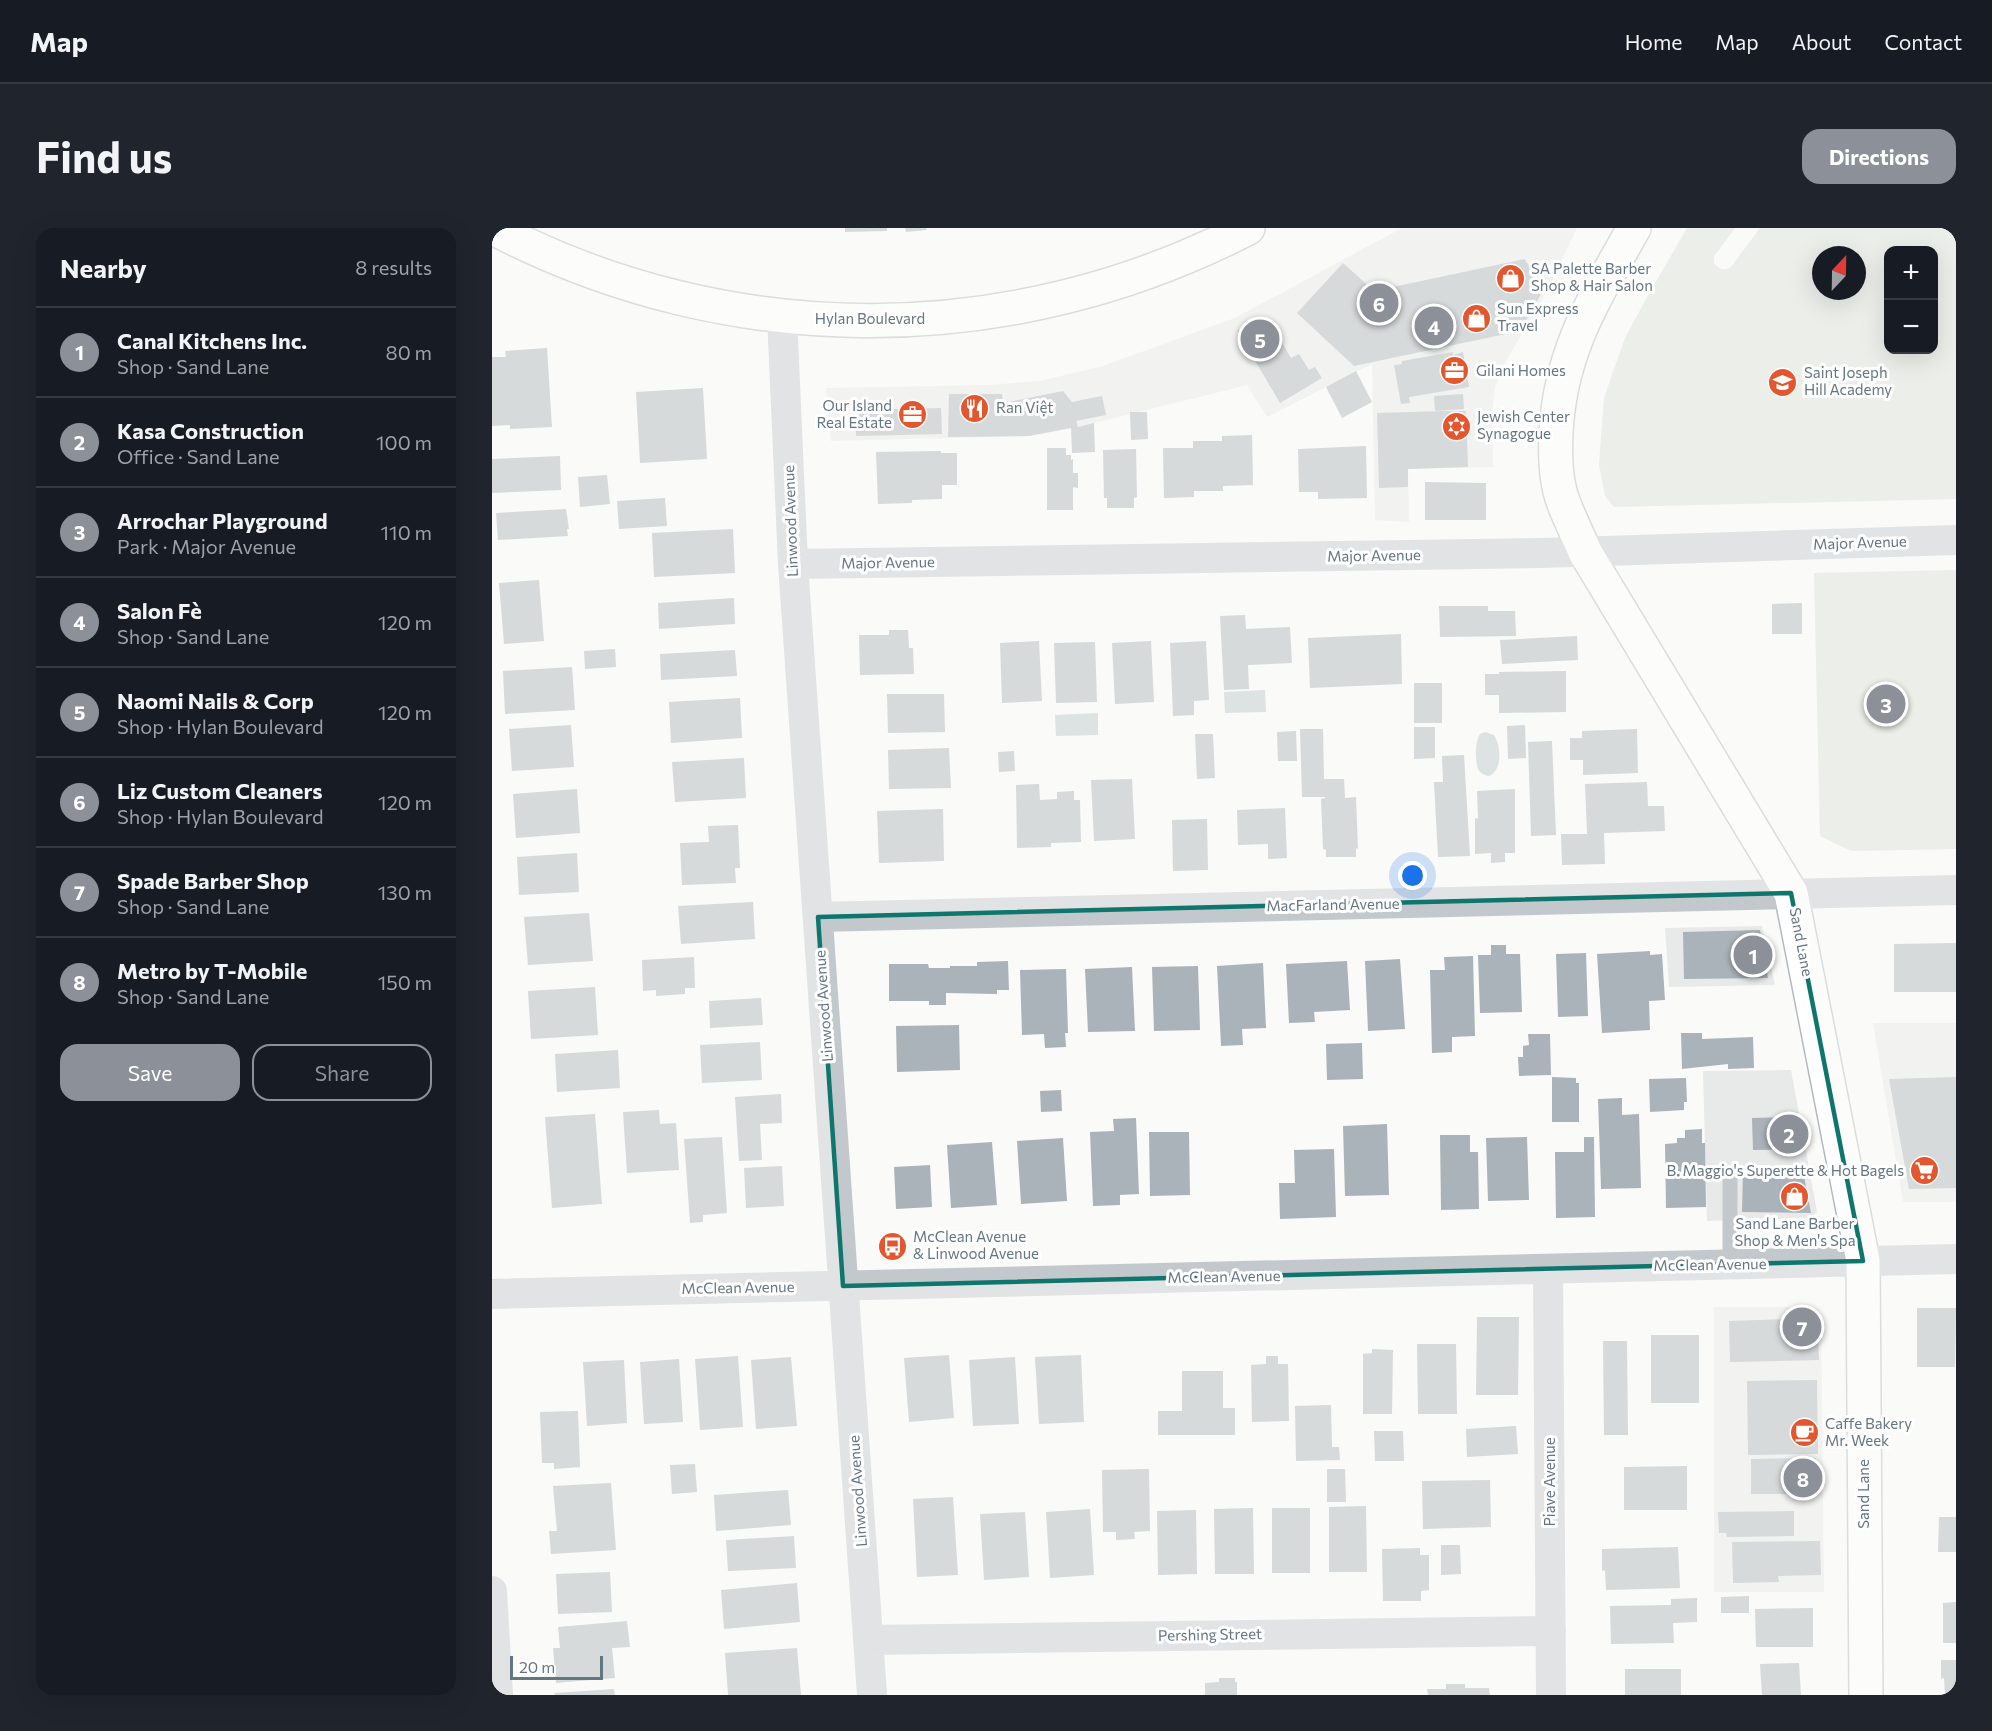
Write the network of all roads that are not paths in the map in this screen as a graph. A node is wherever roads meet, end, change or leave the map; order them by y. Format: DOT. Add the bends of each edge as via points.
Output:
graph roads {
  1 [pos="493,228"];
  2 [pos="1248,228"];
  3 [pos="1634,228"];
  4 [pos="782,316"];
  5 [pos="1956,540"];
  6 [pos="1586,552"];
  7 [pos="793,564"];
  8 [pos="1956,890"];
  9 [pos="1791,893"];
  10 [pos="818,917"];
  11 [pos="1730,1173"];
  12 [pos="1956,1259"];
  13 [pos="1863,1262"];
  14 [pos="1730,1264"];
  15 [pos="1548,1269"];
  16 [pos="843,1286"];
  17 [pos="492,1294"];
  18 [pos="492,1591"];
  19 [pos="1551,1631"];
  20 [pos="869,1640"];
  21 [pos="498,1695"];
  22 [pos="872,1695"];
  23 [pos="1551,1695"];
  24 [pos="1866,1695"];
  1 -- 4 [label="street, Hylan Boulevard" via="617,281 711,306"];
  2 -- 4 [label="street, Hylan Boulevard" via="1119,282 1031,305 908,320"];
  3 -- 6 [label="street, Sand Lane" via="1582,324 1559,393 1558,477 1563,500"];
  4 -- 7 [label="street, Linwood Avenue"];
  5 -- 6 [label="street, Major Avenue"];
  6 -- 7 [label="street, Major Avenue"];
  6 -- 9 [label="street, Sand Lane"];
  7 -- 10 [label="street, Linwood Avenue"];
  8 -- 9 [label="street, MacFarland Avenue"];
  9 -- 10 [label="street, MacFarland Avenue"];
  9 -- 13 [label="street, Sand Lane"];
  10 -- 16 [label="street, Linwood Avenue"];
  11 -- 14 [label="lane"];
  12 -- 13 [label="street, McClean Avenue"];
  13 -- 14 [label="street, McClean Avenue"];
  13 -- 24 [label="street, Sand Lane"];
  14 -- 15 [label="street, McClean Avenue"];
  15 -- 16 [label="street, McClean Avenue"];
  15 -- 19 [label="street, Piave Avenue"];
  16 -- 17 [label="street, McClean Avenue"];
  16 -- 20 [label="street, Linwood Avenue"];
  18 -- 21 [label="street"];
  19 -- 20 [label="street, Pershing Street"];
  19 -- 23 [label="street, Piave Avenue"];
  20 -- 22 [label="street, Linwood Avenue"];
}
